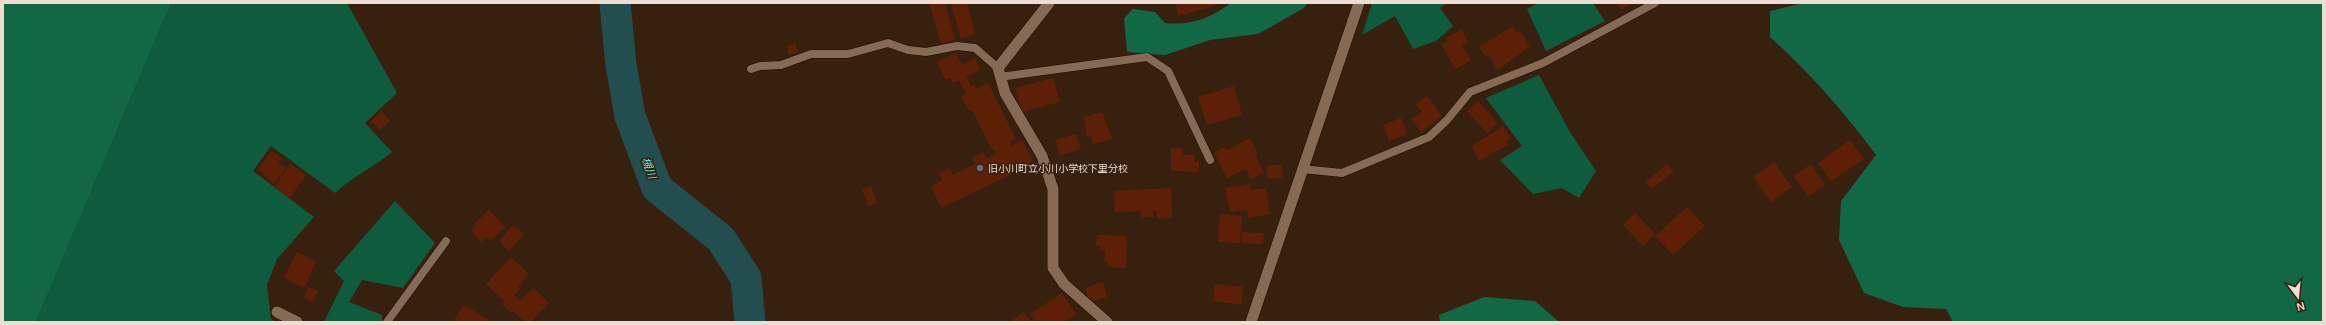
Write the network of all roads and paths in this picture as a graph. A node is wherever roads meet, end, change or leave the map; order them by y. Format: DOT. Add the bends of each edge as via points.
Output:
graph roads {
  1 [pos="1049,3"];
  2 [pos="1359,3"];
  3 [pos="1655,3"];
  4 [pos="751,69"];
  5 [pos="999,72"];
  6 [pos="1210,160"];
  7 [pos="1302,169"];
  8 [pos="446,241"];
  9 [pos="277,312"];
  10 [pos="297,322"];
  11 [pos="387,322"];
  12 [pos="1107,322"];
  13 [pos="1252,322"];
  1 -- 5 [label="street"];
  2 -- 7 [label="street"];
  3 -- 7 [label="lane" via="1543,63 1470,92 1429,137 1342,173"];
  4 -- 5 [label="lane" via="781,65 811,54 848,54 888,43 908,50 926,52 956,46 975,48"];
  5 -- 6 [label="lane" via="1147,57 1168,71"];
  5 -- 12 [label="street" via="1005,93 1042,156 1053,189 1053,268 1064,284"];
  7 -- 13 [label="street"];
  8 -- 11 [label="lane"];
  9 -- 10 [label="street"];
}
